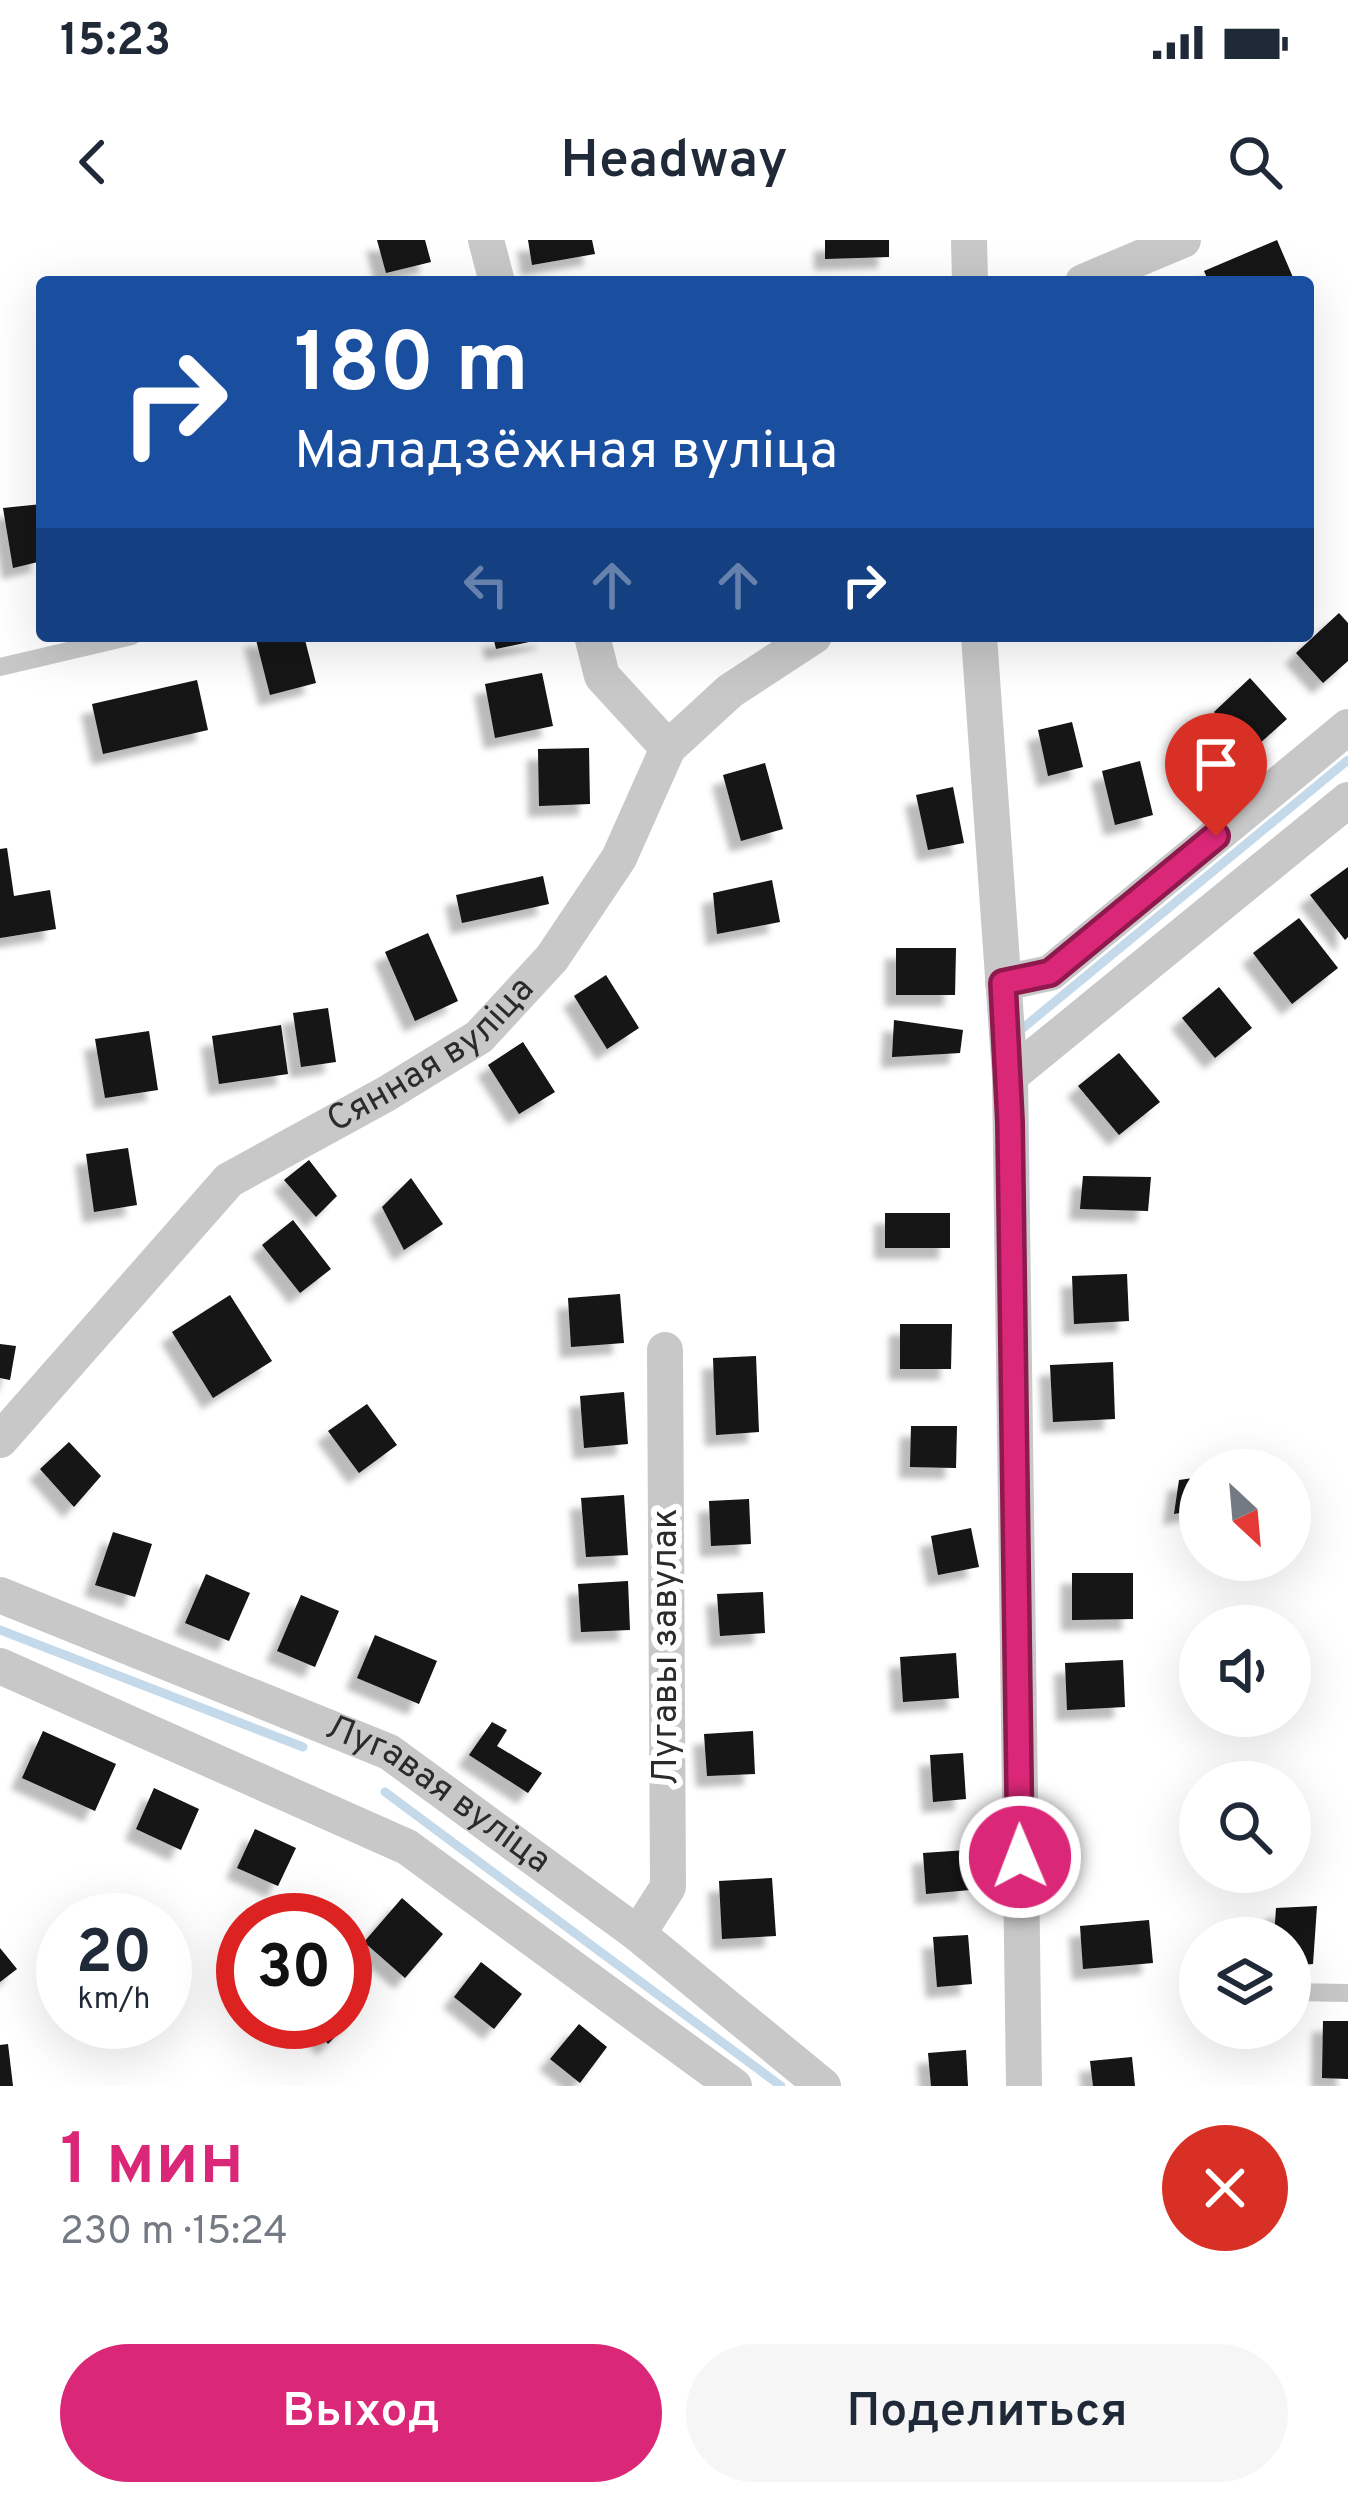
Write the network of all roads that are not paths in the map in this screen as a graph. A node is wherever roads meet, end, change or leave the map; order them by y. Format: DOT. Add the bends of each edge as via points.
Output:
graph roads {
  1 [pos="486,240"];
  2 [pos="969,240"];
  3 [pos="1183,240"];
  4 [pos="495,276"];
  5 [pos="970,276"];
  6 [pos="1097,276"];
  7 [pos="106,642"];
  8 [pos="594,642"];
  9 [pos="805,642"];
  10 [pos="980,642"];
  11 [pos="0,667"];
  12 [pos="1348,727"];
  13 [pos="668,748"];
  14 [pos="1348,800"];
  15 [pos="1003,983"];
  16 [pos="1010,1076"];
  17 [pos="665,1350"];
  18 [pos="0,1440"];
  19 [pos="0,1595"];
  20 [pos="0,1666"];
  21 [pos="638,1934"];
  22 [pos="1311,1992"];
  23 [pos="1348,1993"];
  24 [pos="734,2086"];
  25 [pos="823,2086"];
  26 [pos="1024,2086"];
  1 -- 4 [label="street"];
  2 -- 5 [label="street"];
  3 -- 6 [label="street"];
  7 -- 11 [label="lane"];
  8 -- 13 [label="street" via="602,676"];
  9 -- 13 [label="street, Сянная вуліца" via="730,692"];
  10 -- 15 [label="street"];
  12 -- 15 [label="street" via="1050,973"];
  13 -- 18 [label="street, Сянная вуліца" via="619,858 553,958 479,1037 229,1180"];
  14 -- 16 [label="street"];
  15 -- 16 [label="street"];
  16 -- 26 [label="street"];
  17 -- 21 [label="street, Лугавы завулак" via="668,1887"];
  19 -- 21 [label="street, Лугавая вуліца" via="389,1752"];
  20 -- 24 [label="street, Лугавая вуліца" via="407,1847"];
  21 -- 25 [label="street, Лугавая вуліца"];
  22 -- 23 [label="lane"];
}
